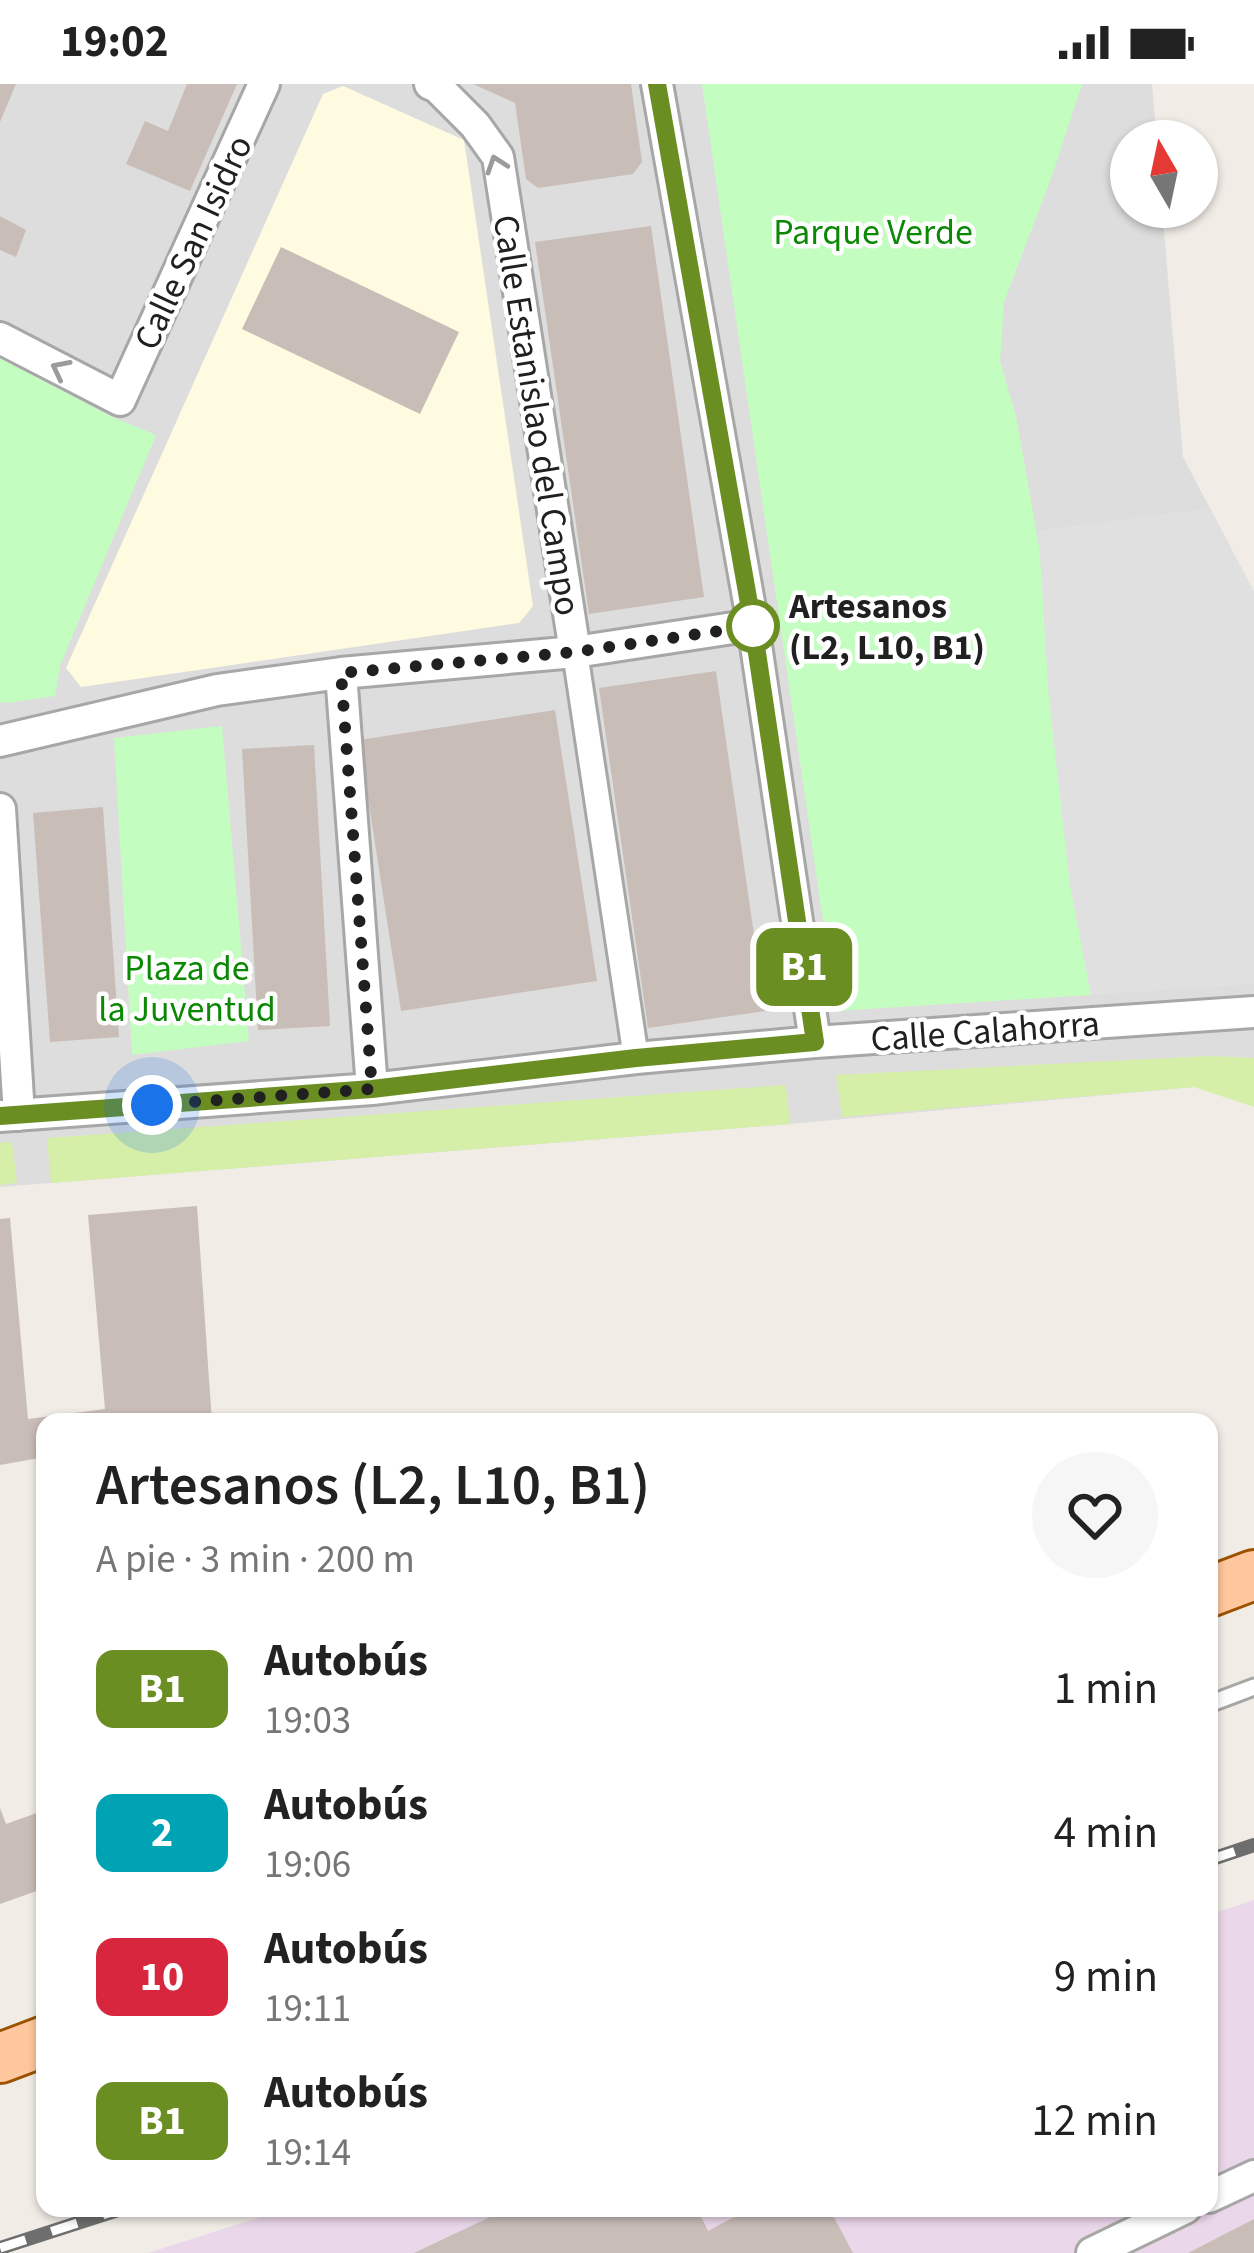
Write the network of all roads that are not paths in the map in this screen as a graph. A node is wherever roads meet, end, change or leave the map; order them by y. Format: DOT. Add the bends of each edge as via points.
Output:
graph roads {
  1 [pos="265,84"];
  2 [pos="430,84"];
  3 [pos="657,84"];
  4 [pos="0,338"];
  5 [pos="753,626"];
  6 [pos="575,652"];
  7 [pos="341,673"];
  8 [pos="0,741"];
  9 [pos="0,809"];
  10 [pos="1254,1012"];
  11 [pos="815,1042"];
  12 [pos="636,1058"];
  13 [pos="372,1089"];
  14 [pos="10,1115"];
  15 [pos="1254,1575"];
  16 [pos="1218,1589"];
  17 [pos="1254,1687"];
  18 [pos="1218,1701"];
  19 [pos="36,2044"];
  20 [pos="0,2058"];
  21 [pos="1254,2176"];
  22 [pos="1218,2193"];
  23 [pos="1166,2217"];
  24 [pos="1092,2253"];
  1 -- 4 [label="street, Calle San Isidro, one-way" via="120,400"];
  6 -- 2 [label="street, Calle Estanislao del Campo, one-way" via="498,157"];
  3 -- 5 [label="street"];
  5 -- 6 [label="street"];
  5 -- 11 [label="street"];
  6 -- 7 [label="street"];
  6 -- 12 [label="street, Calle Estanislao del Campo"];
  7 -- 8 [label="street" via="217,690"];
  7 -- 13 [label="street"];
  9 -- 14 [label="street"];
  10 -- 11 [label="street, Calle Calahorra"];
  11 -- 12 [label="street, Calle Calahorra"];
  12 -- 13 [label="street, Calle Calahorra"];
  13 -- 14 [label="street, Calle Calahorra"];
  15 -- 16 [label="main road"];
  17 -- 18 [label="lane"];
  19 -- 20 [label="main road"];
  21 -- 22 [label="street"];
  23 -- 24 [label="street"];
}
